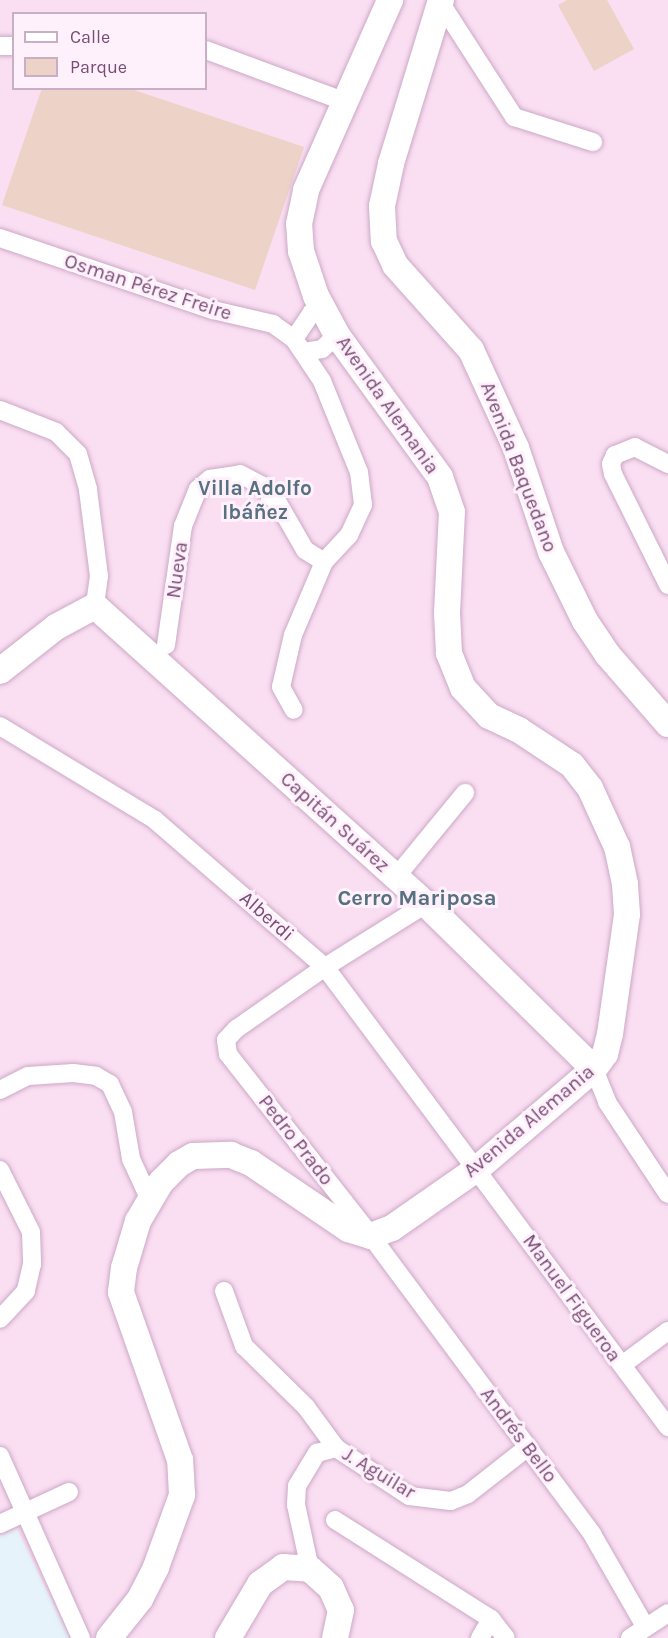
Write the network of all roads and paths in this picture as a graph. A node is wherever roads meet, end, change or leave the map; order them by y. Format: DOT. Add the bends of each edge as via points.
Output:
graph roads {
  1 [pos="390,0"];
  2 [pos="441,1"];
  3 [pos="207,50"];
  4 [pos="343,101"];
  5 [pos="593,142"];
  6 [pos="0,238"];
  7 [pos="321,307"];
  8 [pos="338,335"];
  9 [pos="299,345"];
  10 [pos="0,410"];
  11 [pos="668,464"];
  12 [pos="324,562"];
  13 [pos="668,585"];
  14 [pos="95,606"];
  15 [pos="166,645"];
  16 [pos="0,670"];
  17 [pos="294,710"];
  18 [pos="668,724"];
  19 [pos="0,726"];
  20 [pos="465,793"];
  21 [pos="396,877"];
  22 [pos="426,904"];
  23 [pos="325,967"];
  24 [pos="594,1069"];
  25 [pos="0,1090"];
  26 [pos="478,1168"];
  27 [pos="0,1170"];
  28 [pos="668,1194"];
  29 [pos="149,1198"];
  30 [pos="371,1236"];
  31 [pos="224,1291"];
  32 [pos="0,1319"];
  33 [pos="668,1331"];
  34 [pos="622,1365"];
  35 [pos="668,1427"];
  36 [pos="528,1447"];
  37 [pos="336,1448"];
  38 [pos="0,1456"];
  39 [pos="69,1492"];
  40 [pos="27,1513"];
  41 [pos="336,1520"];
  42 [pos="0,1524"];
  43 [pos="310,1569"];
  44 [pos="668,1613"];
  45 [pos="491,1619"];
  46 [pos="645,1626"];
  47 [pos="81,1638"];
  48 [pos="110,1638"];
  49 [pos="228,1638"];
  50 [pos="335,1638"];
  51 [pos="480,1638"];
  52 [pos="506,1638"];
  53 [pos="630,1638"];
  1 -- 4 [label="main road, Avenida Alemania"];
  2 -- 5 [label="street" via="514,117"];
  2 -- 18 [label="main road, Avenida Baquedano" via="391,164 382,206 384,241 395,265 471,350 516,448 551,552 585,621 607,654"];
  3 -- 4 [label="street"];
  4 -- 7 [label="main road, Avenida Alemania" via="311,175 299,224 301,251"];
  6 -- 9 [label="street, Osman Pérez Freire" via="213,310 273,324"];
  7 -- 8 [label="main road, Avenida Alemania"];
  7 -- 9 [label="street" via="312,312"];
  8 -- 9 [label="street" via="322,348"];
  8 -- 24 [label="main road, Avenida Alemania" via="440,477 452,512 448,643 463,688 489,716 519,730 572,765 590,788 617,848 626,884 627,914 610,1034 605,1054"];
  9 -- 12 [label="street" via="331,399 362,486 358,519 340,548"];
  10 -- 14 [label="street" via="56,432 78,454 88,490 99,576"];
  11 -- 13 [label="street" via="634,447 615,455 611,464"];
  12 -- 15 [label="street, Nueva" via="305,550 278,503 261,485 240,474 210,478 198,489 183,526"];
  12 -- 17 [label="street" via="293,635 281,687"];
  14 -- 16 [label="main road" via="56,627"];
  14 -- 21 [label="main road, Capitán Suárez"];
  19 -- 23 [label="street, Alberdi" via="155,820"];
  20 -- 21 [label="street"];
  21 -- 22 [label="main road, Capitán Suárez"];
  22 -- 23 [label="street"];
  22 -- 24 [label="main road, Capitán Suárez"];
  23 -- 26 [label="street, Alberdi"];
  23 -- 30 [label="street, Pedro Prado" via="226,1040 228,1054"];
  24 -- 26 [label="main road, Avenida Alemania"];
  24 -- 28 [label="street" via="607,1102"];
  25 -- 29 [label="street" via="28,1076 73,1072 96,1076 110,1084 123,1112 131,1159"];
  26 -- 30 [label="main road, Avenida Alemania" via="392,1228"];
  26 -- 34 [label="street, Manuel Figueroa"];
  27 -- 32 [label="street" via="31,1232 32,1264 26,1291"];
  29 -- 30 [label="main road" via="179,1164 193,1156 231,1155 251,1163 348,1229"];
  29 -- 48 [label="main road" via="129,1245 121,1292 180,1460 182,1495 140,1599"];
  30 -- 36 [label="street, Andrés Bello"];
  31 -- 37 [label="street, J. Aguilar" via="244,1346 306,1407"];
  33 -- 34 [label="street"];
  34 -- 35 [label="street, Manuel Figueroa"];
  36 -- 37 [label="street, J. Aguilar" via="468,1494 451,1501 409,1496"];
  36 -- 46 [label="street, Andrés Bello" via="592,1533"];
  37 -- 43 [label="street" via="317,1453 297,1486 296,1504"];
  38 -- 40 [label="street"];
  39 -- 40 [label="street"];
  40 -- 42 [label="street"];
  40 -- 47 [label="street"];
  41 -- 45 [label="street"];
  43 -- 49 [label="main road" via="283,1567 260,1584"];
  43 -- 50 [label="main road" via="331,1588 341,1610"];
  44 -- 46 [label="street"];
  45 -- 51 [label="street"];
  45 -- 52 [label="street"];
  46 -- 53 [label="street"];
}
